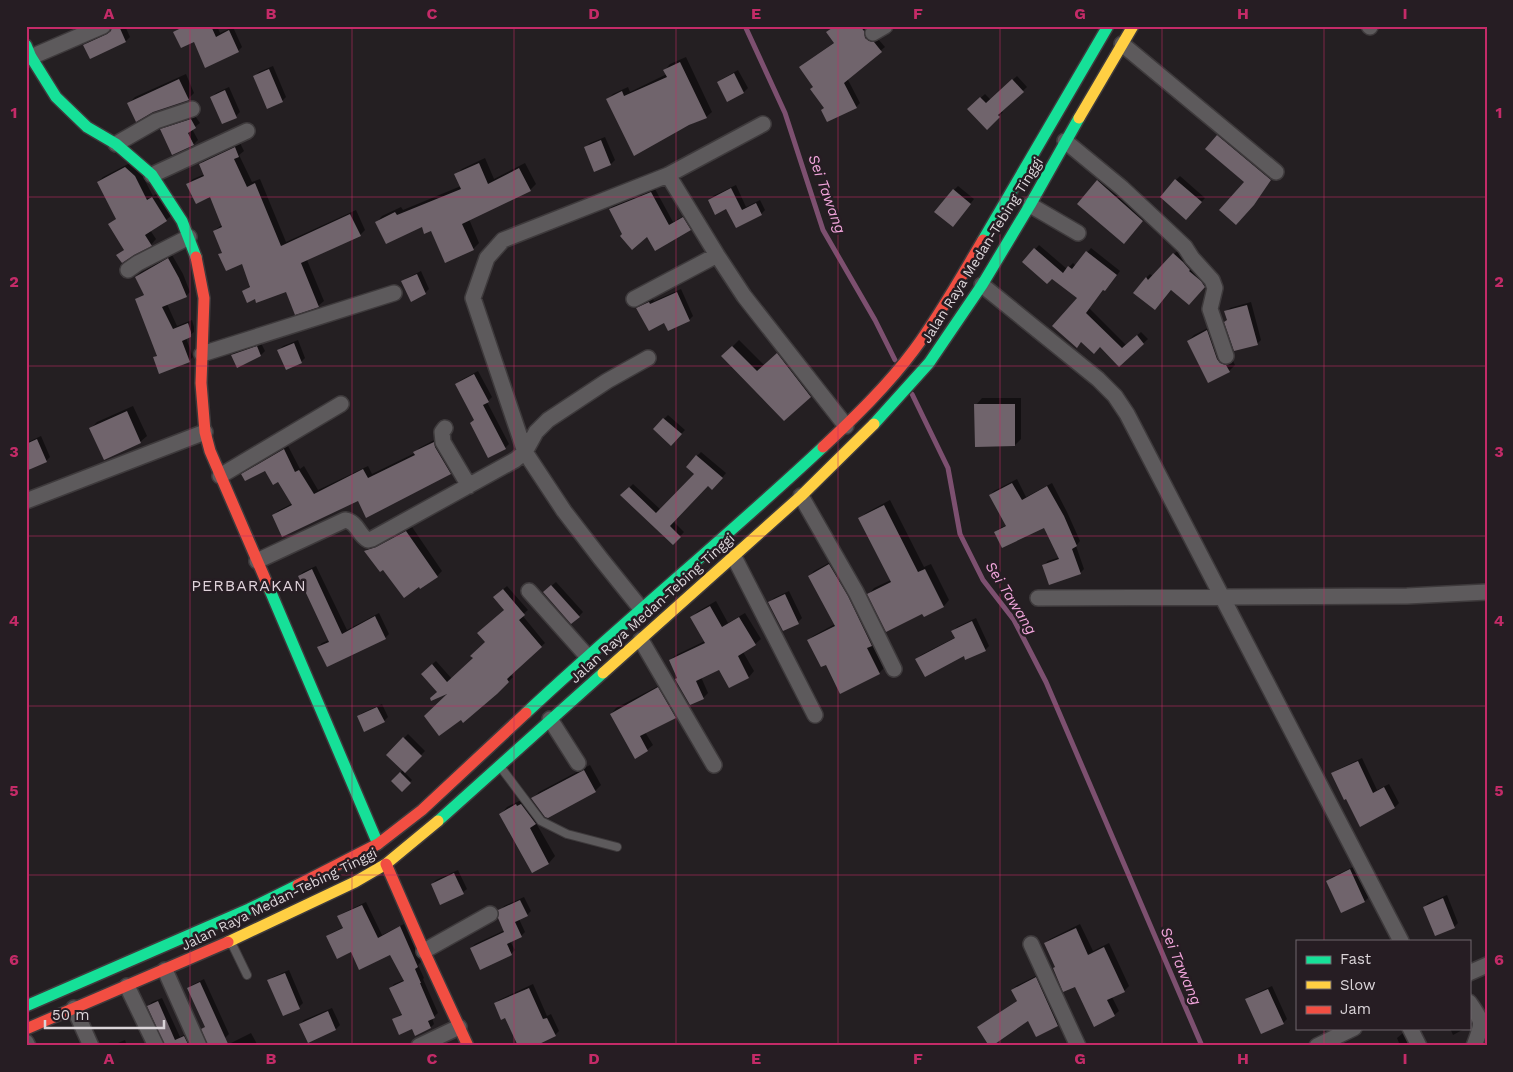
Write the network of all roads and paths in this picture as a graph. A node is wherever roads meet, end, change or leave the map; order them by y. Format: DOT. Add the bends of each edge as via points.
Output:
graph roads {
  1 [pos="103,26"];
  2 [pos="1108,26"];
  3 [pos="1133,26"];
  4 [pos="1122,44"];
  5 [pos="29,51"];
  6 [pos="192,109"];
  7 [pos="763,124"];
  8 [pos="247,131"];
  9 [pos="1065,141"];
  10 [pos="116,144"];
  11 [pos="1276,172"];
  12 [pos="152,175"];
  13 [pos="668,175"];
  14 [pos="1030,205"];
  15 [pos="1078,233"];
  16 [pos="189,237"];
  17 [pos="717,255"];
  18 [pos="128,270"];
  19 [pos="982,285"];
  20 [pos="394,293"];
  21 [pos="634,299"];
  22 [pos="202,354"];
  23 [pos="1226,356"];
  24 [pos="648,358"];
  25 [pos="341,404"];
  26 [pos="846,426"];
  27 [pos="445,428"];
  28 [pos="205,432"];
  29 [pos="525,452"];
  30 [pos="220,476"];
  31 [pos="469,486"];
  32 [pos="801,496"];
  33 [pos="26,501"];
  34 [pos="734,555"];
  35 [pos="257,561"];
  36 [pos="529,591"];
  37 [pos="1487,592"];
  38 [pos="1038,598"];
  39 [pos="1221,598"];
  40 [pos="642,610"];
  41 [pos="627,623"];
  42 [pos="641,640"];
  43 [pos="587,656"];
  44 [pos="894,669"];
  45 [pos="815,715"];
  46 [pos="550,719"];
  47 [pos="578,763"];
  48 [pos="714,765"];
  49 [pos="499,766"];
  50 [pos="378,844"];
  51 [pos="617,847"];
  52 [pos="386,864"];
  53 [pos="490,914"];
  54 [pos="230,940"];
  55 [pos="1400,940"];
  56 [pos="1031,944"];
  57 [pos="424,951"];
  58 [pos="1487,965"];
  59 [pos="165,970"];
  60 [pos="1470,973"];
  61 [pos="247,975"];
  62 [pos="127,986"];
  63 [pos="1470,1004"];
  64 [pos="26,1006"];
  65 [pos="74,1008"];
  66 [pos="459,1027"];
  67 [pos="26,1028"];
  68 [pos="1351,1030"];
  69 [pos="1411,1030"];
  70 [pos="1327,1044"];
  71 [pos="91,1046"];
  72 [pos="156,1046"];
  73 [pos="199,1046"];
  74 [pos="419,1046"];
  75 [pos="468,1046"];
  76 [pos="1078,1046"];
  77 [pos="1419,1046"];
  78 [pos="1474,1046"];
  1 -- 5 [label="street"];
  2 -- 26 [label="main road, Jalan Raya Medan-Tebing Tinggi" via="940,312 914,350"];
  3 -- 4 [label="main road, Jalan Raya Medan-Tebing Tinggi"];
  4 -- 9 [label="main road, Jalan Raya Medan-Tebing Tinggi"];
  4 -- 11 [label="street"];
  5 -- 10 [label="main road" via="56,97 87,127"];
  6 -- 10 [label="street" via="156,122"];
  7 -- 13 [label="street"];
  8 -- 12 [label="street"];
  9 -- 14 [label="main road, Jalan Raya Medan-Tebing Tinggi"];
  9 -- 23 [label="street" via="1166,229 1212,280 1215,288 1210,309"];
  10 -- 12 [label="main road"];
  12 -- 16 [label="main road"];
  13 -- 17 [label="street"];
  13 -- 29 [label="street" via="503,240 486,258 473,298"];
  14 -- 15 [label="street"];
  14 -- 19 [label="main road, Jalan Raya Medan-Tebing Tinggi"];
  16 -- 18 [label="street"];
  16 -- 22 [label="main road" via="204,298"];
  17 -- 21 [label="street"];
  17 -- 26 [label="street" via="744,296"];
  19 -- 32 [label="main road, Jalan Raya Medan-Tebing Tinggi" via="929,363 862,437"];
  19 -- 39 [label="street" via="1115,396"];
  20 -- 22 [label="street"];
  22 -- 28 [label="main road"];
  24 -- 29 [label="street" via="548,420 536,432"];
  25 -- 30 [label="street"];
  26 -- 40 [label="main road, Jalan Raya Medan-Tebing Tinggi"];
  27 -- 31 [label="street" via="443,442"];
  28 -- 30 [label="main road"];
  28 -- 33 [label="street"];
  29 -- 31 [label="street"];
  29 -- 40 [label="street" via="564,511"];
  30 -- 35 [label="main road"];
  31 -- 35 [label="street" via="368,540 351,521 345,520"];
  32 -- 34 [label="main road, Jalan Raya Medan-Tebing Tinggi"];
  32 -- 44 [label="street" via="856,592"];
  34 -- 42 [label="main road, Jalan Raya Medan-Tebing Tinggi"];
  34 -- 45 [label="street"];
  35 -- 50 [label="main road"];
  36 -- 43 [label="street"];
  37 -- 39 [label="street"];
  38 -- 39 [label="street"];
  39 -- 55 [label="street"];
  40 -- 41 [label="main road, Jalan Raya Medan-Tebing Tinggi"];
  41 -- 42 [label="main road"];
  41 -- 43 [label="main road, Jalan Raya Medan-Tebing Tinggi"];
  42 -- 46 [label="main road, Jalan Raya Medan-Tebing Tinggi"];
  42 -- 48 [label="street"];
  43 -- 50 [label="main road, Jalan Raya Medan-Tebing Tinggi" via="422,810"];
  46 -- 47 [label="street"];
  46 -- 49 [label="main road, Jalan Raya Medan-Tebing Tinggi"];
  49 -- 51 [label="lane" via="541,821 567,834"];
  49 -- 52 [label="main road, Jalan Raya Medan-Tebing Tinggi"];
  50 -- 64 [label="main road, Jalan Raya Medan-Tebing Tinggi" via="249,909"];
  52 -- 54 [label="main road, Jalan Raya Medan-Tebing Tinggi"];
  52 -- 57 [label="main road"];
  53 -- 57 [label="street"];
  54 -- 59 [label="main road, Jalan Raya Medan-Tebing Tinggi"];
  54 -- 61 [label="lane"];
  56 -- 76 [label="street"];
  57 -- 66 [label="main road"];
  58 -- 60 [label="street"];
  59 -- 62 [label="main road, Jalan Raya Medan-Tebing Tinggi"];
  59 -- 73 [label="street"];
  62 -- 65 [label="main road, Jalan Raya Medan-Tebing Tinggi"];
  62 -- 72 [label="street"];
  63 -- 78 [label="street" via="1482,1026"];
  65 -- 67 [label="main road, Jalan Raya Medan-Tebing Tinggi"];
  65 -- 71 [label="street"];
  66 -- 74 [label="street"];
  66 -- 75 [label="main road"];
  68 -- 70 [label="street"];
  69 -- 77 [label="street"];
}
